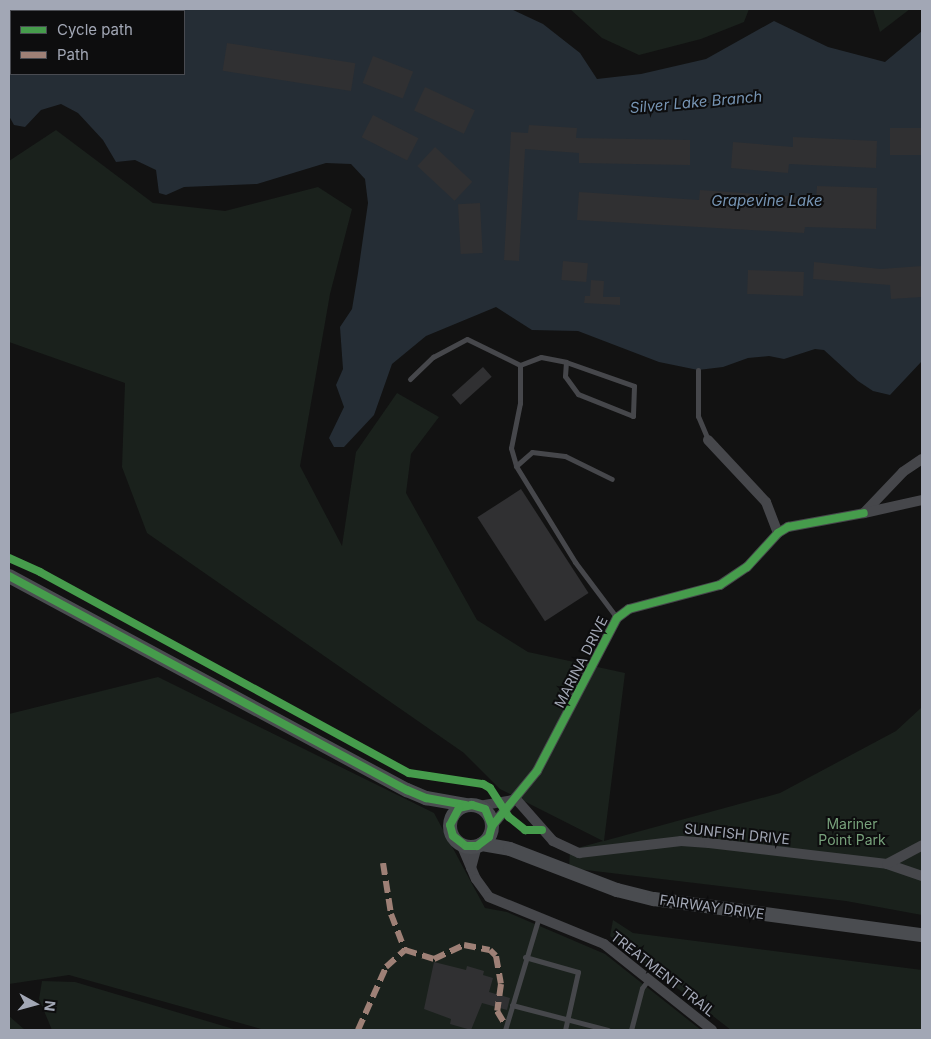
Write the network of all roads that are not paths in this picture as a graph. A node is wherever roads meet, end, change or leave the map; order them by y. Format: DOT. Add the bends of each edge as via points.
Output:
graph roads {
  1 [pos="566,362"];
  2 [pos="520,365"];
  3 [pos="698,370"];
  4 [pos="410,379"];
  5 [pos="708,440"];
  6 [pos="922,459"];
  7 [pos="516,466"];
  8 [pos="612,479"];
  9 [pos="922,500"];
  10 [pos="864,513"];
  11 [pos="778,532"];
  12 [pos="9,576"];
  13 [pos="617,618"];
  14 [pos="426,798"];
  15 [pos="516,799"];
  16 [pos="472,806"];
  17 [pos="450,825"];
  18 [pos="492,829"];
  19 [pos="461,844"];
  20 [pos="480,845"];
  21 [pos="922,845"];
  22 [pos="510,849"];
  23 [pos="887,864"];
  24 [pos="471,869"];
  25 [pos="922,876"];
  26 [pos="540,917"];
  27 [pos="922,935"];
  28 [pos="525,957"];
  29 [pos="649,979"];
  30 [pos="512,1005"];
  31 [pos="568,1020"];
  32 [pos="505,1030"];
  33 [pos="565,1030"];
  34 [pos="608,1030"];
  35 [pos="631,1030"];
  36 [pos="712,1030"];
  1 -- 1 [label="lane" via="634,386 633,416 578,394 565,376"];
  1 -- 2 [label="lane" via="541,357"];
  2 -- 4 [label="lane" via="466,339 433,357"];
  2 -- 7 [label="lane" via="520,403 511,448"];
  3 -- 5 [label="lane" via="698,416"];
  5 -- 11 [label="street" via="762,496"];
  6 -- 10 [label="street" via="904,472"];
  7 -- 8 [label="lane" via="532,452 564,456"];
  7 -- 13 [label="lane" via="575,562"];
  9 -- 10 [label="street, MARINA DRIVE"];
  10 -- 11 [label="street, MARINA DRIVE" via="801,523"];
  11 -- 13 [label="street, MARINA DRIVE" via="747,567 720,585 629,609"];
  12 -- 14 [label="street"];
  13 -- 15 [label="street, MARINA DRIVE" via="537,771"];
  14 -- 16 [label="street"];
  14 -- 17 [label="street" via="439,808"];
  15 -- 16 [label="street"];
  15 -- 18 [label="street, MARINA DRIVE"];
  15 -- 23 [label="street, SUNFISH DRIVE" via="553,842 579,853 681,841"];
  16 -- 17 [label="street" via="454,814"];
  16 -- 18 [label="street, FAIRWAY DRIVE" via="490,815"];
  17 -- 19 [label="street" via="453,836"];
  18 -- 20 [label="street"];
  18 -- 22 [label="street, FAIRWAY DRIVE"];
  19 -- 20 [label="street, FAIRWAY DRIVE"];
  19 -- 24 [label="street, TREATMENT TRAIL"];
  20 -- 22 [label="street, FAIRWAY DRIVE"];
  20 -- 24 [label="street"];
  21 -- 23 [label="street"];
  22 -- 27 [label="street, FAIRWAY DRIVE" via="617,890 654,899"];
  23 -- 25 [label="street, SUNFISH DRIVE"];
  24 -- 26 [label="street, TREATMENT TRAIL" via="489,897"];
  26 -- 28 [label="lane"];
  26 -- 29 [label="street, TREATMENT TRAIL" via="604,944"];
  28 -- 30 [label="lane"];
  28 -- 31 [label="lane" via="578,972"];
  29 -- 35 [label="lane" via="642,988"];
  29 -- 36 [label="street, TREATMENT TRAIL"];
  30 -- 31 [label="lane"];
  30 -- 32 [label="lane"];
  31 -- 33 [label="lane"];
  31 -- 34 [label="lane"];
}
